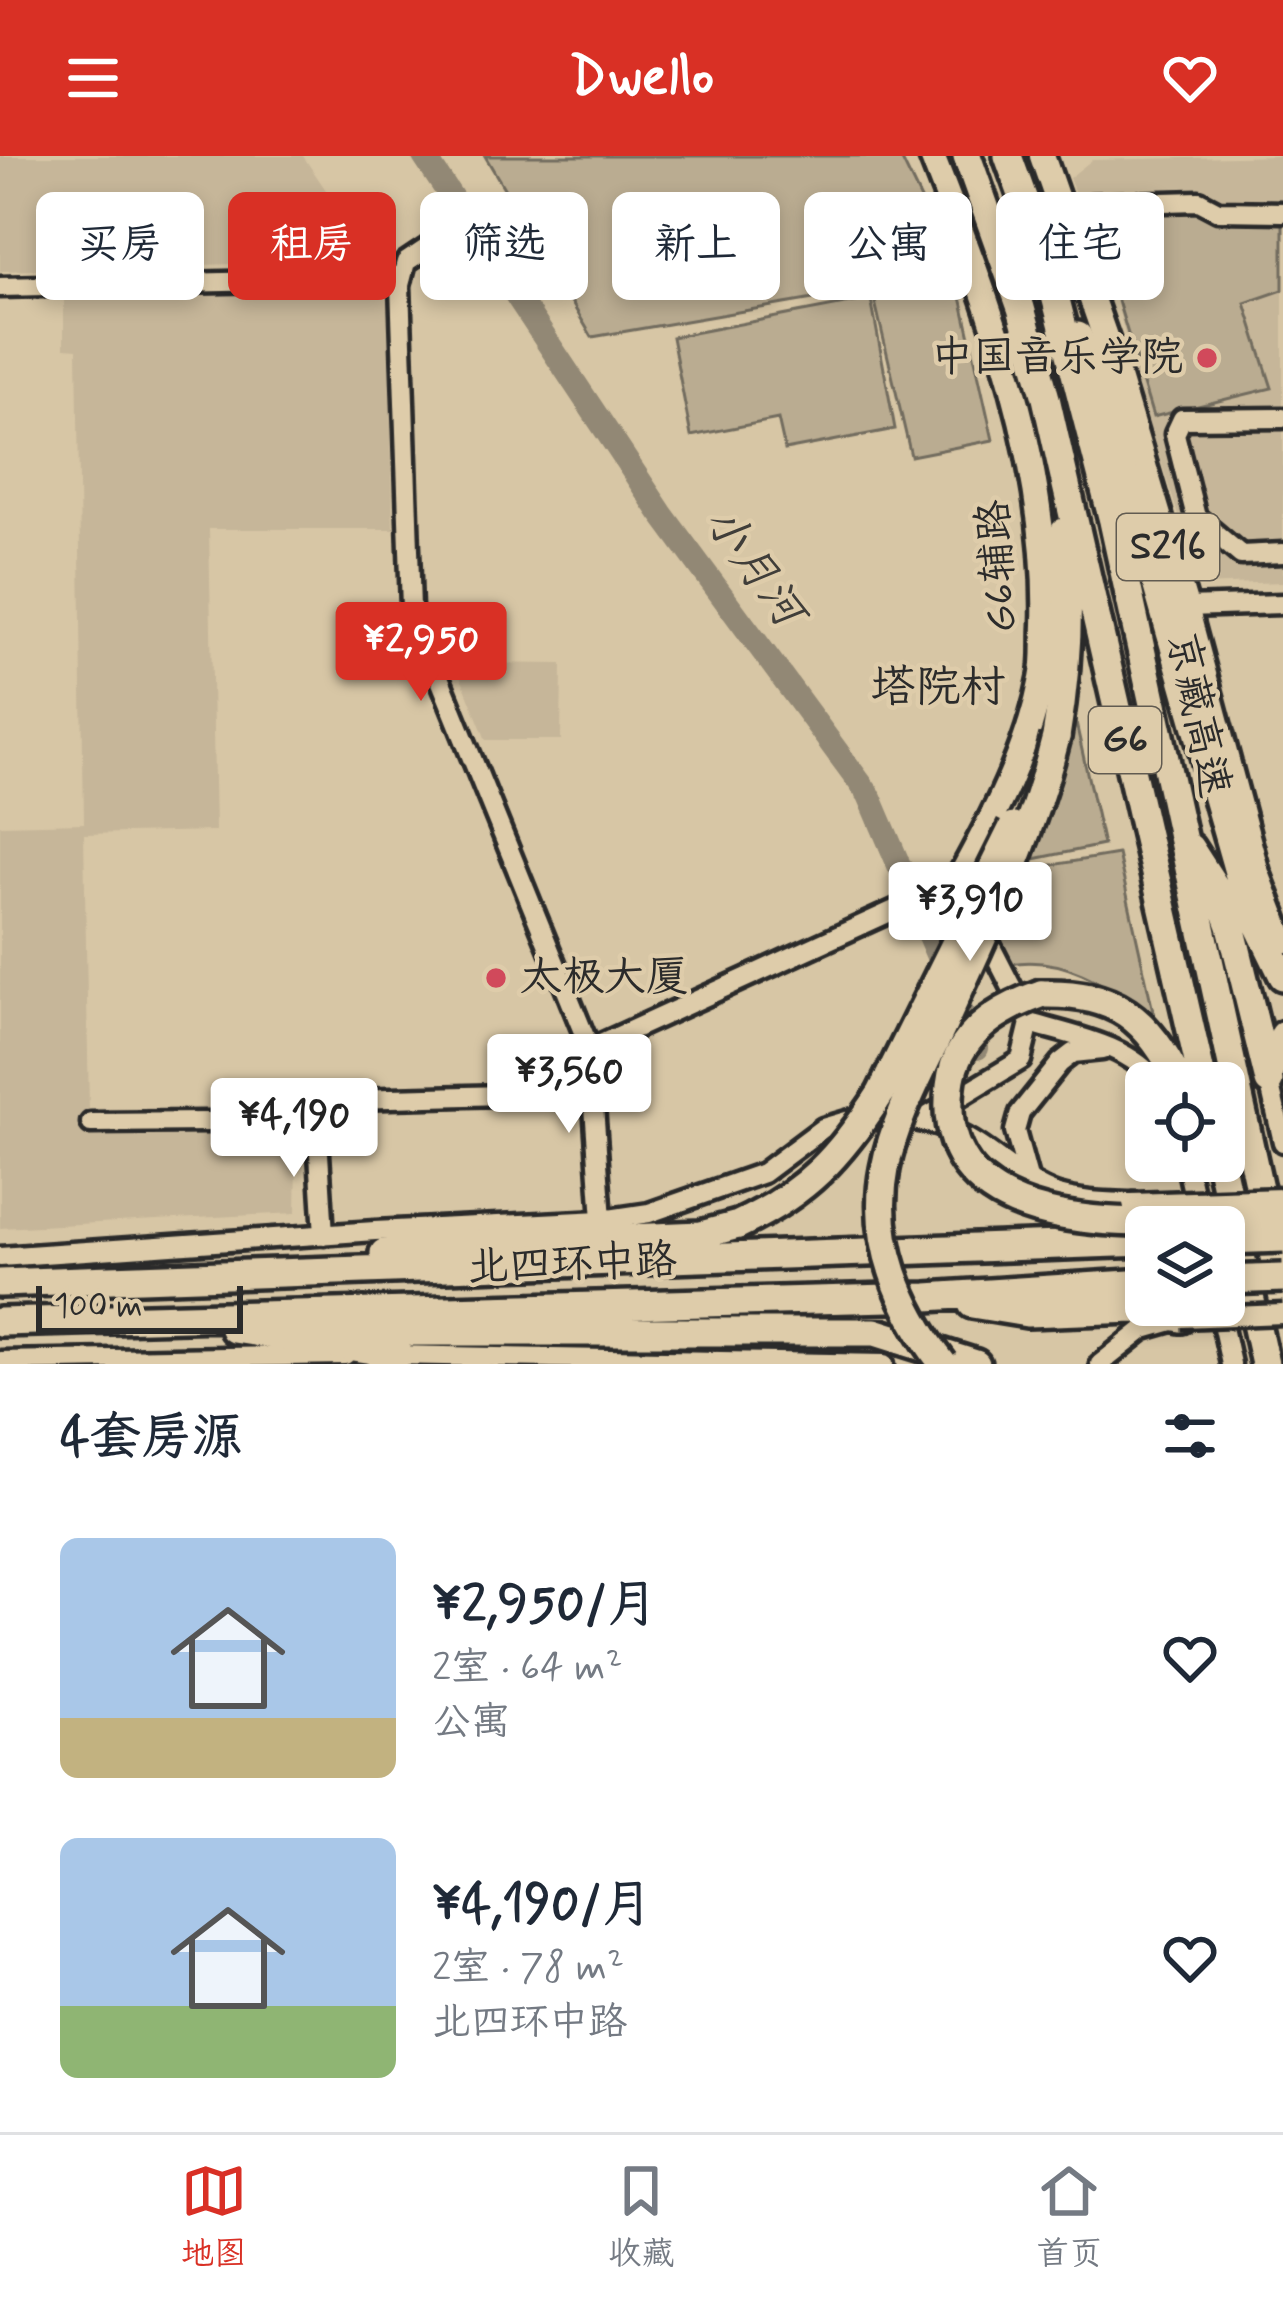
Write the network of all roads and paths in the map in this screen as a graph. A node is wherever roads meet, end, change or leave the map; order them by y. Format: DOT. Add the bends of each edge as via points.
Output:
graph roads {
  1 [pos="932,156"];
  2 [pos="950,156"];
  3 [pos="967,156"];
  4 [pos="1042,156"];
  5 [pos="1013,163"];
  6 [pos="1023,192"];
  7 [pos="1164,202"];
  8 [pos="1283,212"];
  9 [pos="420,253"];
  10 [pos="402,278"];
  11 [pos="0,287"];
  12 [pos="1056,300"];
  13 [pos="1063,300"];
  14 [pos="1021,308"];
  15 [pos="1046,398"];
  16 [pos="1283,418"];
  17 [pos="1283,553"];
  18 [pos="1283,604"];
  19 [pos="1186,607"];
  20 [pos="1056,737"];
  21 [pos="1178,827"];
  22 [pos="958,881"];
  23 [pos="1283,941"];
  24 [pos="1283,976"];
  25 [pos="1030,1023"];
  26 [pos="1283,1034"];
  27 [pos="590,1049"];
  28 [pos="1114,1049"];
  29 [pos="1136,1062"];
  30 [pos="1168,1062"];
  31 [pos="1198,1062"];
  32 [pos="1269,1081"];
  33 [pos="543,1094"];
  34 [pos="920,1120"];
  35 [pos="317,1121"];
  36 [pos="92,1123"];
  37 [pos="1283,1142"];
  38 [pos="1029,1182"];
  39 [pos="1223,1182"];
  40 [pos="1283,1198"];
  41 [pos="1283,1216"];
  42 [pos="602,1220"];
  43 [pos="324,1235"];
  44 [pos="1283,1238"];
  45 [pos="1245,1239"];
  46 [pos="1125,1243"];
  47 [pos="0,1257"];
  48 [pos="213,1275"];
  49 [pos="1283,1278"];
  50 [pos="1245,1279"];
  51 [pos="0,1283"];
  52 [pos="1125,1284"];
  53 [pos="927,1297"];
  54 [pos="1283,1298"];
  55 [pos="1125,1309"];
  56 [pos="1283,1314"];
  57 [pos="262,1315"];
  58 [pos="1245,1315"];
  59 [pos="159,1317"];
  60 [pos="0,1322"];
  61 [pos="1154,1326"];
  62 [pos="1223,1326"];
  63 [pos="399,1354"];
  64 [pos="281,1360"];
  65 [pos="1109,1360"];
  66 [pos="0,1361"];
  67 [pos="884,1364"];
  68 [pos="943,1364"];
  69 [pos="976,1364"];
  70 [pos="1231,1364"];
  71 [pos="1265,1364"];
  1 -- 22 [label="main road, G6辅路" via="1003,352 1040,516 1046,589 1043,674 1029,734"];
  2 -- 14 [label="highway"];
  3 -- 14 [label="highway, 京藏高速 / G6"];
  4 -- 19 [label="main road, S216"];
  5 -- 6 [label="highway, 京藏高速 / G6"];
  7 -- 8 [label="street"];
  9 -- 10 [label="street" via="406,262"];
  10 -- 11 [label="street"];
  10 -- 27 [label="street" via="411,608"];
  12 -- 21 [label="highway, 京藏高速 / G6"];
  13 -- 24 [label="highway" via="1093,370 1246,900"];
  14 -- 15 [label="highway, 京藏高速 / G6"];
  15 -- 20 [label="highway" via="1070,611"];
  15 -- 31 [label="highway, 京藏高速 / G6"];
  16 -- 17 [label="street" via="1182,419 1175,434 1196,517 1241,555"];
  18 -- 19 [label="street"];
  19 -- 23 [label="main road, S216" via="1257,873"];
  20 -- 48 [label="highway, bridge" via="881,1093 808,1186 775,1208 701,1235 440,1246"];
  20 -- 68 [label="highway, bridge" via="1015,866 885,1168 890,1269"];
  21 -- 32 [label="highway" via="1231,926"];
  21 -- 54 [label="highway, 京藏高速 / G6"];
  22 -- 25 [label="street"];
  22 -- 27 [label="street"];
  25 -- 28 [label="street"];
  25 -- 34 [label="street" via="1021,1060"];
  26 -- 32 [label="main road"];
  27 -- 42 [label="street"];
  28 -- 29 [label="street"];
  28 -- 38 [label="street" via="1073,1053 1029,1099 1015,1131"];
  30 -- 41 [label="highway, bridge" via="1150,1030 1100,998 1041,994 1008,1006 984,1023 955,1066 949,1116 960,1150 1001,1196 1064,1218"];
  32 -- 37 [label="street"];
  33 -- 35 [label="street" via="315,1100"];
  34 -- 38 [label="street" via="955,1132"];
  34 -- 42 [label="street, 北四环中路" via="866,1115 823,1128 763,1173 649,1214"];
  35 -- 36 [label="street"];
  35 -- 43 [label="street"];
  38 -- 40 [label="street, bridge" via="1087,1202"];
  39 -- 71 [label="highway"];
  42 -- 43 [label="street, 北四环中路"];
  43 -- 47 [label="street, 北四环中路"];
  44 -- 45 [label="highway, bridge"];
  46 -- 48 [label="highway, 北四环中路"];
  48 -- 51 [label="highway, 北四环中路"];
  49 -- 50 [label="highway, bridge"];
  52 -- 53 [label="highway, 北四环中路"];
  53 -- 55 [label="highway" via="1027,1313"];
  53 -- 57 [label="highway, 北四环中路"];
  56 -- 58 [label="street, bridge"];
  57 -- 59 [label="highway, 北四环中路"];
  57 -- 69 [label="highway" via="368,1332 875,1332"];
  59 -- 60 [label="highway, 北四环中路"];
  59 -- 63 [label="highway"];
  61 -- 65 [label="street"];
  62 -- 70 [label="street"];
  63 -- 64 [label="street, 北四环中路"];
  63 -- 67 [label="street, 北四环中路"];
  64 -- 66 [label="street, 北四环中路"];
}
